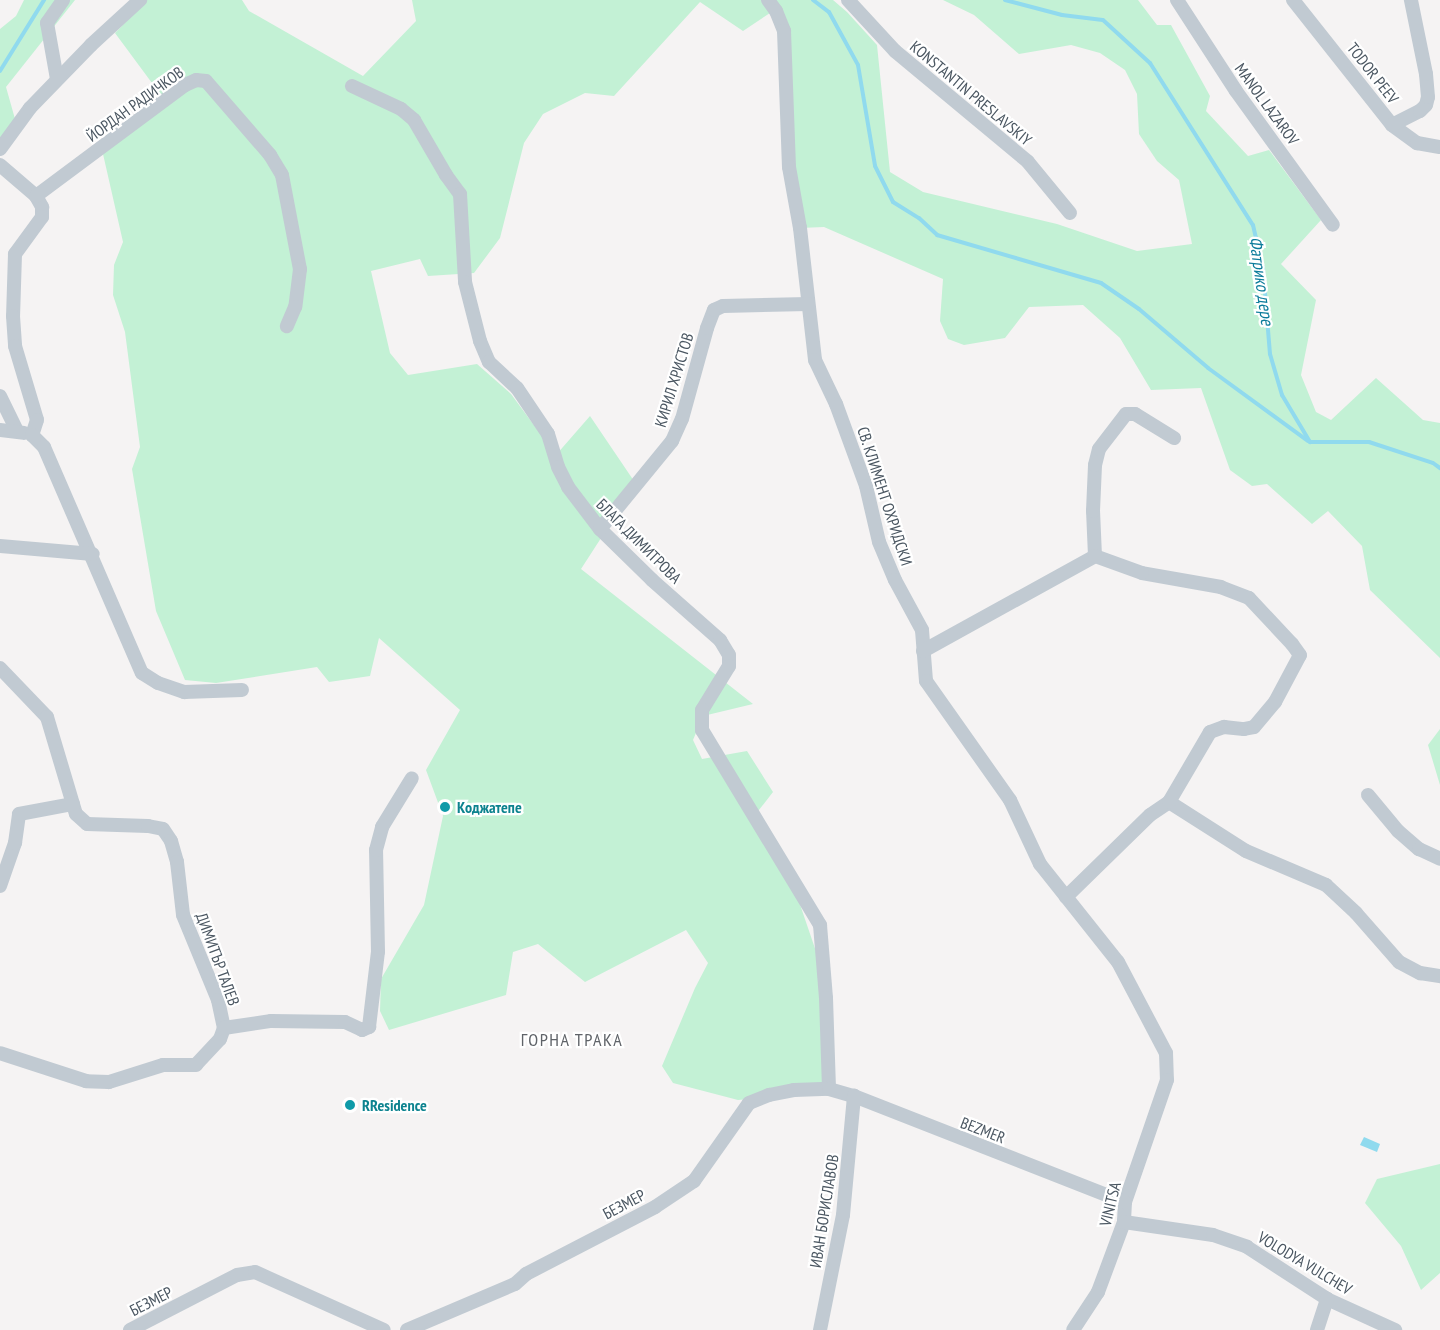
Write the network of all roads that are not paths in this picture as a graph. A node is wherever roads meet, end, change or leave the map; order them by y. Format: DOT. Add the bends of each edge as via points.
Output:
graph roads {
  1 [pos="63,0"];
  2 [pos="140,0"];
  3 [pos="768,0"];
  4 [pos="849,0"];
  5 [pos="1177,0"];
  6 [pos="1293,0"];
  7 [pos="1411,0"];
  8 [pos="57,79"];
  9 [pos="352,86"];
  10 [pos="1392,125"];
  11 [pos="1440,147"];
  12 [pos="0,148"];
  13 [pos="0,165"];
  14 [pos="36,196"];
  15 [pos="1070,213"];
  16 [pos="1332,225"];
  17 [pos="808,304"];
  18 [pos="287,326"];
  19 [pos="0,396"];
  20 [pos="0,430"];
  21 [pos="17,431"];
  22 [pos="32,435"];
  23 [pos="1174,438"];
  24 [pos="600,529"];
  25 [pos="0,546"];
  26 [pos="93,554"];
  27 [pos="1095,556"];
  28 [pos="923,651"];
  29 [pos="0,668"];
  30 [pos="242,690"];
  31 [pos="412,778"];
  32 [pos="1368,795"];
  33 [pos="1168,802"];
  34 [pos="73,804"];
  35 [pos="1440,859"];
  36 [pos="0,886"];
  37 [pos="1066,897"];
  38 [pos="1440,976"];
  39 [pos="224,1028"];
  40 [pos="0,1053"];
  41 [pos="1167,1080"];
  42 [pos="829,1089"];
  43 [pos="854,1096"];
  44 [pos="1125,1203"];
  45 [pos="1124,1221"];
  46 [pos="1327,1299"];
  47 [pos="130,1330"];
  48 [pos="384,1330"];
  49 [pos="407,1330"];
  50 [pos="820,1330"];
  51 [pos="1072,1330"];
  52 [pos="1317,1330"];
  53 [pos="1395,1330"];
  1 -- 8 [label="street" via="47,23"];
  2 -- 8 [label="street"];
  3 -- 17 [label="street, СВ. КЛИМЕНТ ОХРИДСКИ" via="784,31 789,167"];
  4 -- 15 [label="street, KONSTANTIN PRESLAVSKIY" via="895,51 1028,162"];
  5 -- 16 [label="street, MANOL LAZAROV" via="1236,91"];
  6 -- 10 [label="street, TODOR PEEV"];
  7 -- 10 [label="street" via="1428,97 1420,111"];
  8 -- 12 [label="street"];
  9 -- 24 [label="street, БЛАГА ДИМИТРОВА" via="401,109 414,120 460,194 465,282 480,341 489,362 517,388 548,434 568,487"];
  10 -- 11 [label="street, TODOR PEEV" via="1417,143"];
  13 -- 14 [label="street"];
  14 -- 18 [label="street, ЙОРДАН РАДИЧКОВ" via="185,85 206,81 270,155 282,175 300,269 295,307"];
  14 -- 22 [label="street" via="42,217 15,254 13,316 15,346 37,420"];
  17 -- 24 [label="street, КИРИЛ ХРИСТОВ" via="723,306 714,310 672,441"];
  17 -- 28 [label="street, СВ. КЛИМЕНТ ОХРИДСКИ" via="815,360 866,486 879,542 922,630"];
  19 -- 21 [label="street"];
  20 -- 21 [label="street"];
  21 -- 22 [label="street"];
  22 -- 26 [label="street" via="44,447"];
  23 -- 27 [label="street" via="1131,412 1108,435 1095,465"];
  24 -- 42 [label="street, БЛАГА ДИМИТРОВА" via="720,640 729,656 729,666 702,710 702,730 820,925"];
  25 -- 26 [label="street"];
  26 -- 30 [label="street" via="142,673 184,693"];
  27 -- 28 [label="street"];
  27 -- 33 [label="street" via="1142,573 1221,587 1249,598 1300,655 1275,702 1254,727 1224,727 1210,732"];
  28 -- 37 [label="street, СВ. КЛИМЕНТ ОХРИДСКИ" via="926,681 1010,800 1040,864"];
  29 -- 34 [label="street, ДИМИТЪР ТАЛЕВ" via="47,717"];
  31 -- 39 [label="street" via="382,827 376,850 378,952 369,1027 362,1030 345,1022 271,1021"];
  32 -- 35 [label="street" via="1398,831 1419,849"];
  33 -- 37 [label="street"];
  33 -- 38 [label="street" via="1246,851 1326,885 1399,962 1420,973"];
  34 -- 36 [label="street" via="19,814 15,843"];
  34 -- 39 [label="street, ДИМИТЪР ТАЛЕВ" via="76,814 87,824 163,829 177,862 183,915 218,1000"];
  37 -- 41 [label="street, СВ. КЛИМЕНТ ОХРИДСКИ" via="1118,962 1166,1053"];
  39 -- 40 [label="street, ДИМИТЪР ТАЛЕВ" via="220,1039 196,1065 163,1065 109,1082 86,1081"];
  41 -- 44 [label="street, VINITSA"];
  42 -- 43 [label="street, BEZMER"];
  42 -- 49 [label="street, БЕЗМЕР" via="794,1090 749,1103 700,1174 687,1186 655,1207 526,1274 515,1284"];
  43 -- 44 [label="street, BEZMER"];
  43 -- 50 [label="street, ИВАН БОРИСЛАВОВ" via="843,1215"];
  44 -- 45 [label="street, VINITSA"];
  45 -- 46 [label="street, VOLODYA VULCHEV" via="1214,1235 1247,1247"];
  45 -- 51 [label="street, VINITSA" via="1098,1292"];
  46 -- 52 [label="street"];
  46 -- 53 [label="street, VOLODYA VULCHEV"];
  47 -- 48 [label="street, БЕЗМЕР" via="237,1275 255,1272"];
}
